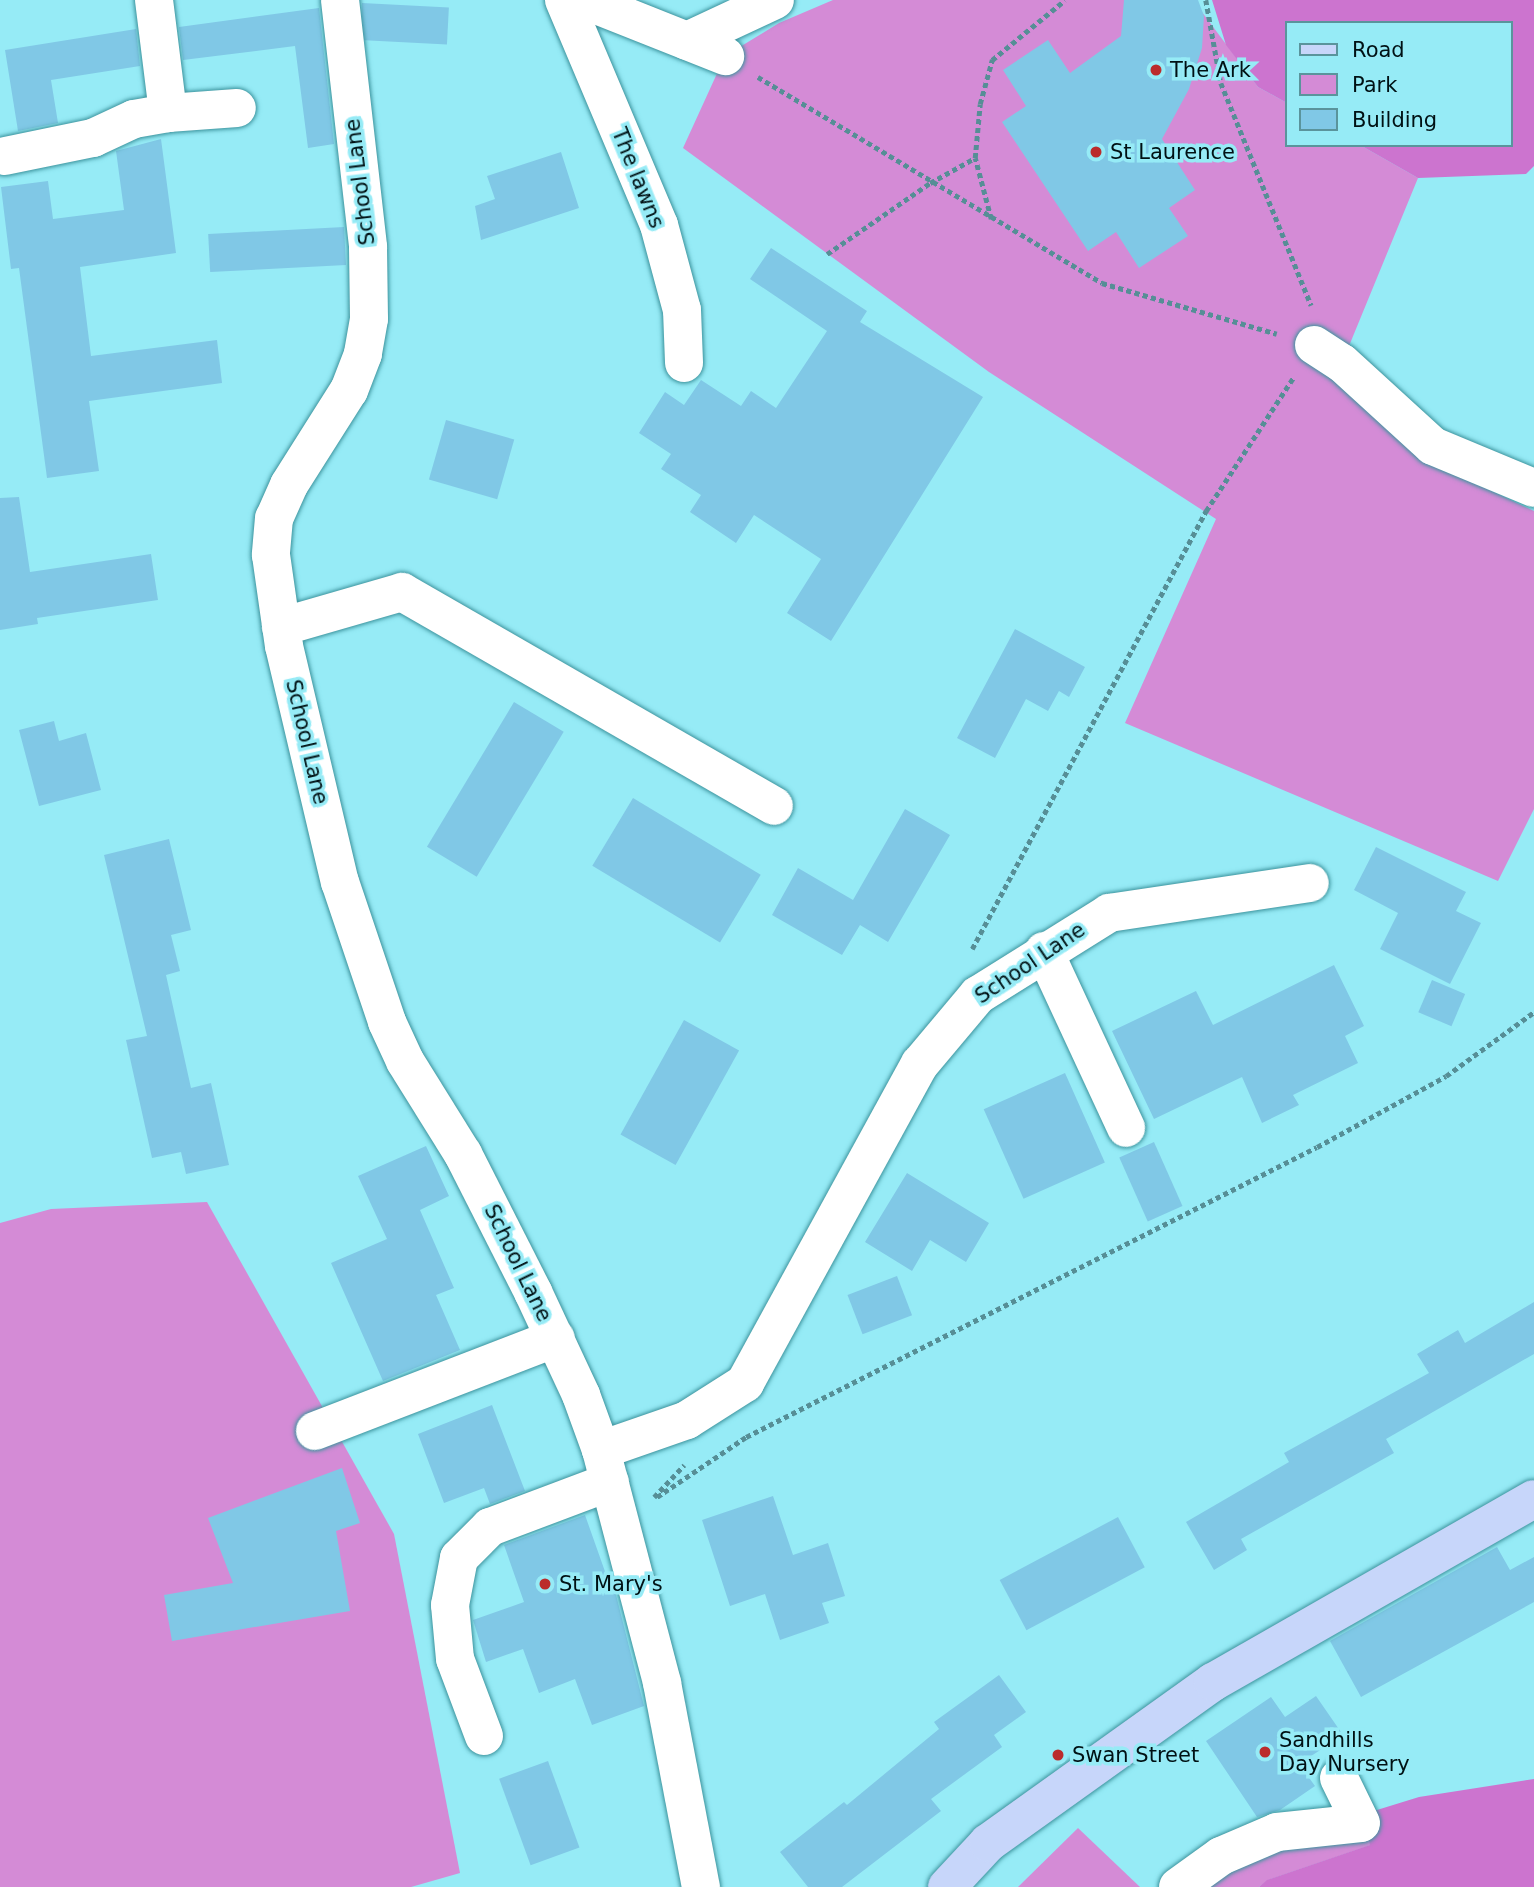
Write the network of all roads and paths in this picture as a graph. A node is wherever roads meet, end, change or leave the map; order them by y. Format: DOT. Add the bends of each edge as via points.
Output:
graph roads {
  1 [pos="155,0"];
  2 [pos="340,0"];
  3 [pos="564,0"];
  4 [pos="584,0"];
  5 [pos="775,0"];
  6 [pos="1065,0"];
  7 [pos="1206,0"];
  8 [pos="687,41"];
  9 [pos="725,56"];
  10 [pos="237,108"];
  11 [pos="168,113"];
  12 [pos="5,156"];
  13 [pos="975,158"];
  14 [pos="930,183"];
  15 [pos="991,219"];
  16 [pos="827,254"];
  17 [pos="1314,345"];
  18 [pos="684,363"];
  19 [pos="1534,488"];
  20 [pos="281,627"];
  21 [pos="774,806"];
  22 [pos="1310,883"];
  23 [pos="1044,951"];
  24 [pos="967,958"];
  25 [pos="1534,1012"];
  26 [pos="1126,1128"];
  27 [pos="555,1338"];
  28 [pos="314,1432"];
  29 [pos="693,1456"];
  30 [pos="605,1466"];
  31 [pos="1534,1499"];
  32 [pos="484,1736"];
  33 [pos="1339,1778"];
  34 [pos="701,1887"];
  35 [pos="947,1887"];
  36 [pos="1178,1887"];
  1 -- 11 [label="street"];
  2 -- 20 [label="street, School Lane" via="368,247 369,319 363,355 349,390 289,485 274,518 271,555"];
  3 -- 18 [label="street, The lawns" via="659,225 682,310"];
  4 -- 8 [label="street"];
  5 -- 8 [label="street"];
  6 -- 13 [label="path" via="992,60 980,104"];
  7 -- 17 [label="path" via="1221,83 1311,305"];
  8 -- 9 [label="street"];
  9 -- 14 [label="path"];
  10 -- 11 [label="street"];
  11 -- 12 [label="street" via="134,119 93,138"];
  13 -- 14 [label="path"];
  13 -- 15 [label="path"];
  14 -- 15 [label="path"];
  14 -- 16 [label="path"];
  15 -- 17 [label="path" via="1102,283"];
  17 -- 19 [label="street" via="1342,363 1433,446"];
  17 -- 24 [label="path" via="1206,511"];
  20 -- 21 [label="street" via="402,592"];
  20 -- 27 [label="street, School Lane" via="340,882 387,1022 405,1061 463,1154"];
  22 -- 23 [label="street, School Lane" via="1109,913"];
  23 -- 26 [label="street"];
  23 -- 30 [label="street, School Lane" via="978,995 919,1065 745,1383"];
  25 -- 29 [label="path" via="1446,1076 1317,1147 768,1425 692,1471 645,1507"];
  27 -- 28 [label="street"];
  27 -- 30 [label="street, School Lane"];
  30 -- 32 [label="street" via="490,1527 459,1558 450,1605 455,1659"];
  30 -- 34 [label="street, School Lane" via="662,1683"];
  31 -- 35 [label="main road" via="1213,1682 988,1843"];
  33 -- 36 [label="street" via="1361,1823 1278,1832 1221,1856"];
}
